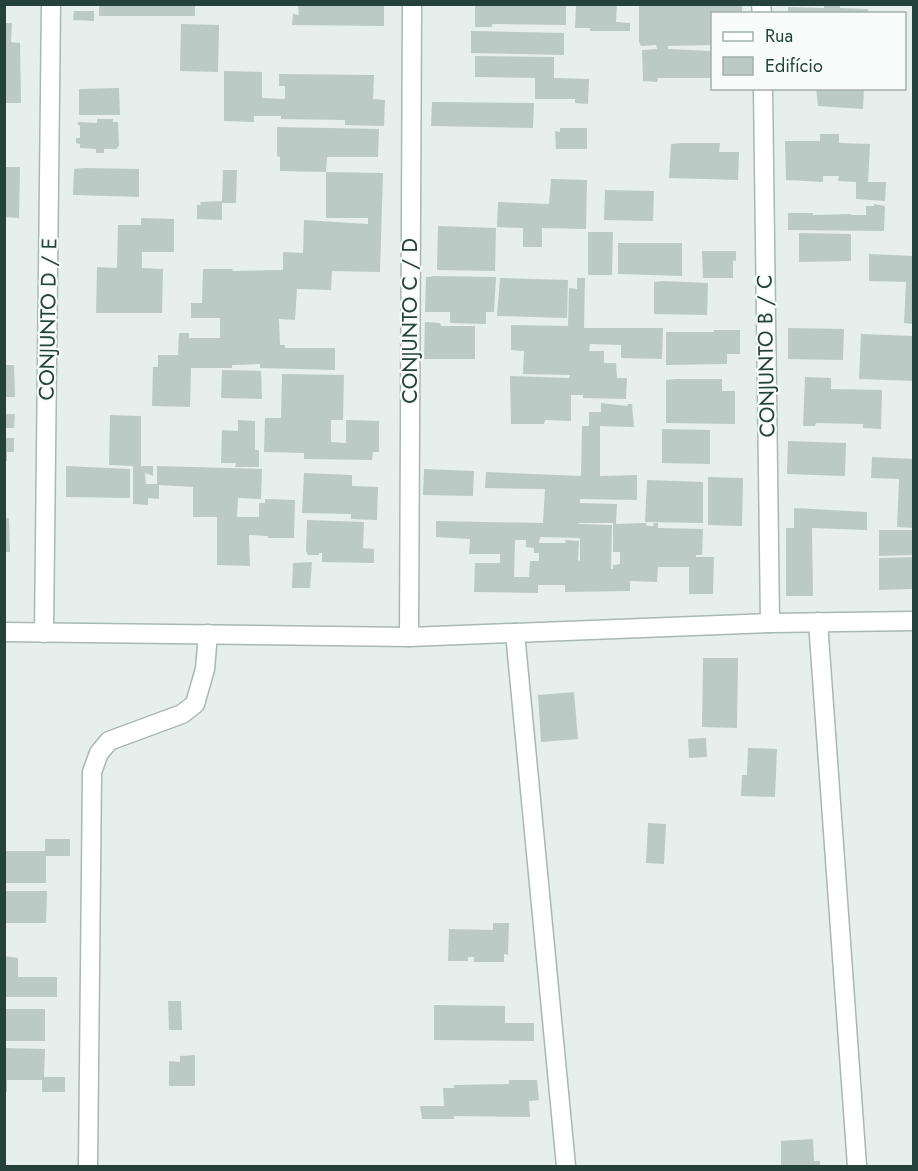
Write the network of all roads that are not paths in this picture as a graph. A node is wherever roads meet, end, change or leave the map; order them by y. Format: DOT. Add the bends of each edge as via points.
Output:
graph roads {
  1 [pos="51,4"];
  2 [pos="412,4"];
  3 [pos="763,90"];
  4 [pos="914,621"];
  5 [pos="818,622"];
  6 [pos="770,623"];
  7 [pos="4,632"];
  8 [pos="44,633"];
  9 [pos="515,633"];
  10 [pos="208,634"];
  11 [pos="409,637"];
  12 [pos="88,1167"];
  13 [pos="566,1167"];
  14 [pos="857,1167"];
  1 -- 8 [label="street, CONJUNTO D / E"];
  2 -- 11 [label="street, CONJUNTO C / D"];
  3 -- 6 [label="street, CONJUNTO B / C"];
  4 -- 5 [label="street"];
  5 -- 6 [label="street"];
  5 -- 14 [label="street"];
  6 -- 9 [label="street"];
  7 -- 8 [label="street"];
  8 -- 10 [label="street"];
  9 -- 11 [label="street"];
  9 -- 13 [label="street"];
  10 -- 11 [label="street"];
  10 -- 12 [label="street" via="205,669 195,704 182,714 109,741 99,753 93,772"];
}
